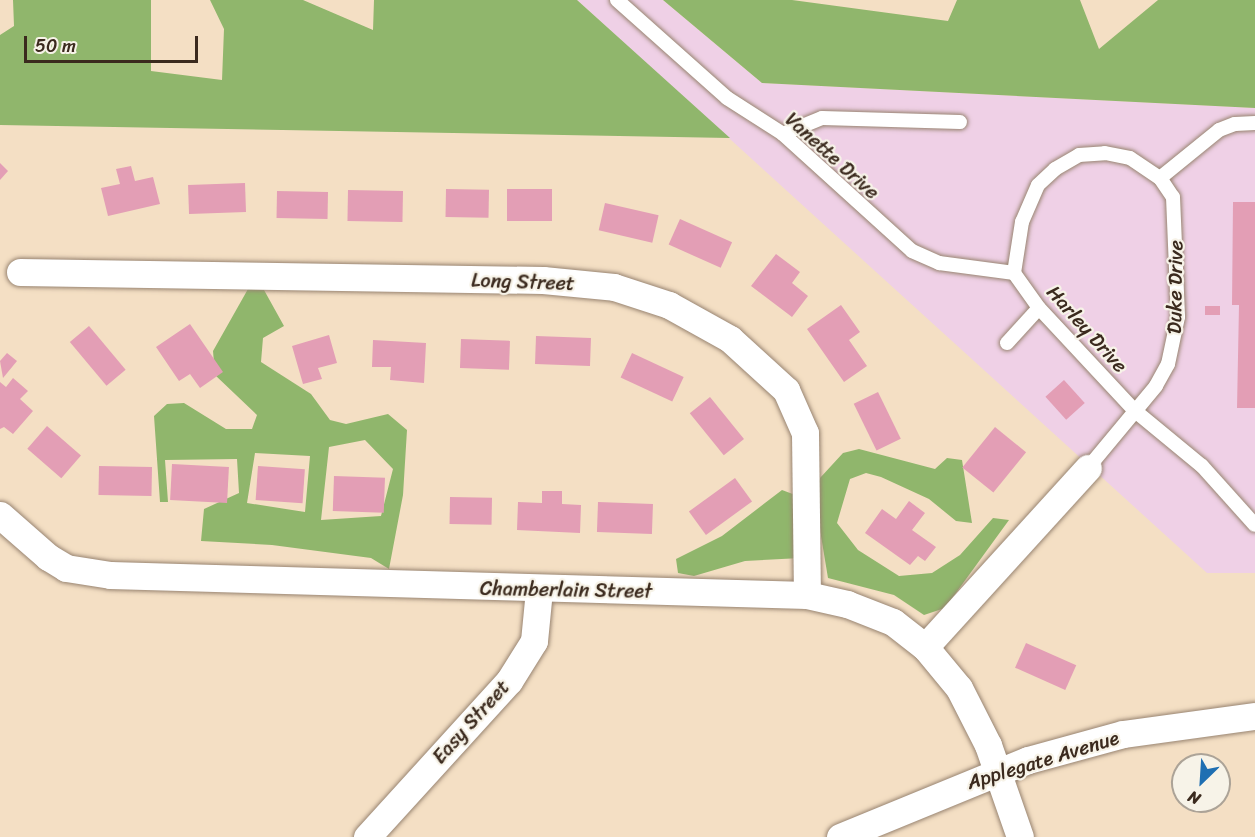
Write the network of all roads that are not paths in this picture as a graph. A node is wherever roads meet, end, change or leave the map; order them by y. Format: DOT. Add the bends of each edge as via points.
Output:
graph roads {
  1 [pos="617,0"];
  2 [pos="960,122"];
  3 [pos="1255,123"];
  4 [pos="783,134"];
  5 [pos="1160,178"];
  6 [pos="20,272"];
  7 [pos="1014,273"];
  8 [pos="1039,308"];
  9 [pos="1007,343"];
  10 [pos="1134,410"];
  11 [pos="1088,468"];
  12 [pos="0,515"];
  13 [pos="1255,525"];
  14 [pos="538,590"];
  15 [pos="807,595"];
  16 [pos="925,647"];
  17 [pos="1255,717"];
  18 [pos="997,770"];
  19 [pos="367,837"];
  20 [pos="840,837"];
  21 [pos="1020,837"];
  1 -- 4 [label="lane, Vanette Drive" via="727,98"];
  2 -- 4 [label="lane" via="822,118"];
  3 -- 5 [label="lane" via="1219,130"];
  4 -- 7 [label="lane, Vanette Drive" via="912,251 939,263"];
  5 -- 7 [label="lane, Duke Drive" via="1131,158 1105,153 1079,155 1055,169 1038,185 1028,206"];
  5 -- 10 [label="lane, Duke Drive" via="1173,197 1176,210 1179,317 1168,364"];
  6 -- 15 [label="street, Long Street" via="543,280 614,287 669,305 730,339 786,390 805,433"];
  7 -- 8 [label="lane, Harley Drive"];
  8 -- 9 [label="lane"];
  8 -- 10 [label="lane, Harley Drive"];
  10 -- 11 [label="lane, Duke Drive"];
  10 -- 13 [label="lane, Harley Drive" via="1202,466"];
  11 -- 16 [label="street, Duke Drive"];
  12 -- 14 [label="street, Chamberlain Street" via="48,557 66,567 110,575"];
  14 -- 15 [label="street, Chamberlain Street"];
  14 -- 19 [label="street, Easy Street" via="534,641 509,681"];
  15 -- 16 [label="street, Chamberlain Street" via="847,604 893,622"];
  16 -- 18 [label="street, Chamberlain Street" via="959,688"];
  17 -- 18 [label="street, Applegate Avenue" via="1123,734"];
  18 -- 20 [label="street, Applegate Avenue"];
  18 -- 21 [label="street, Chamberlain Street"];
}
